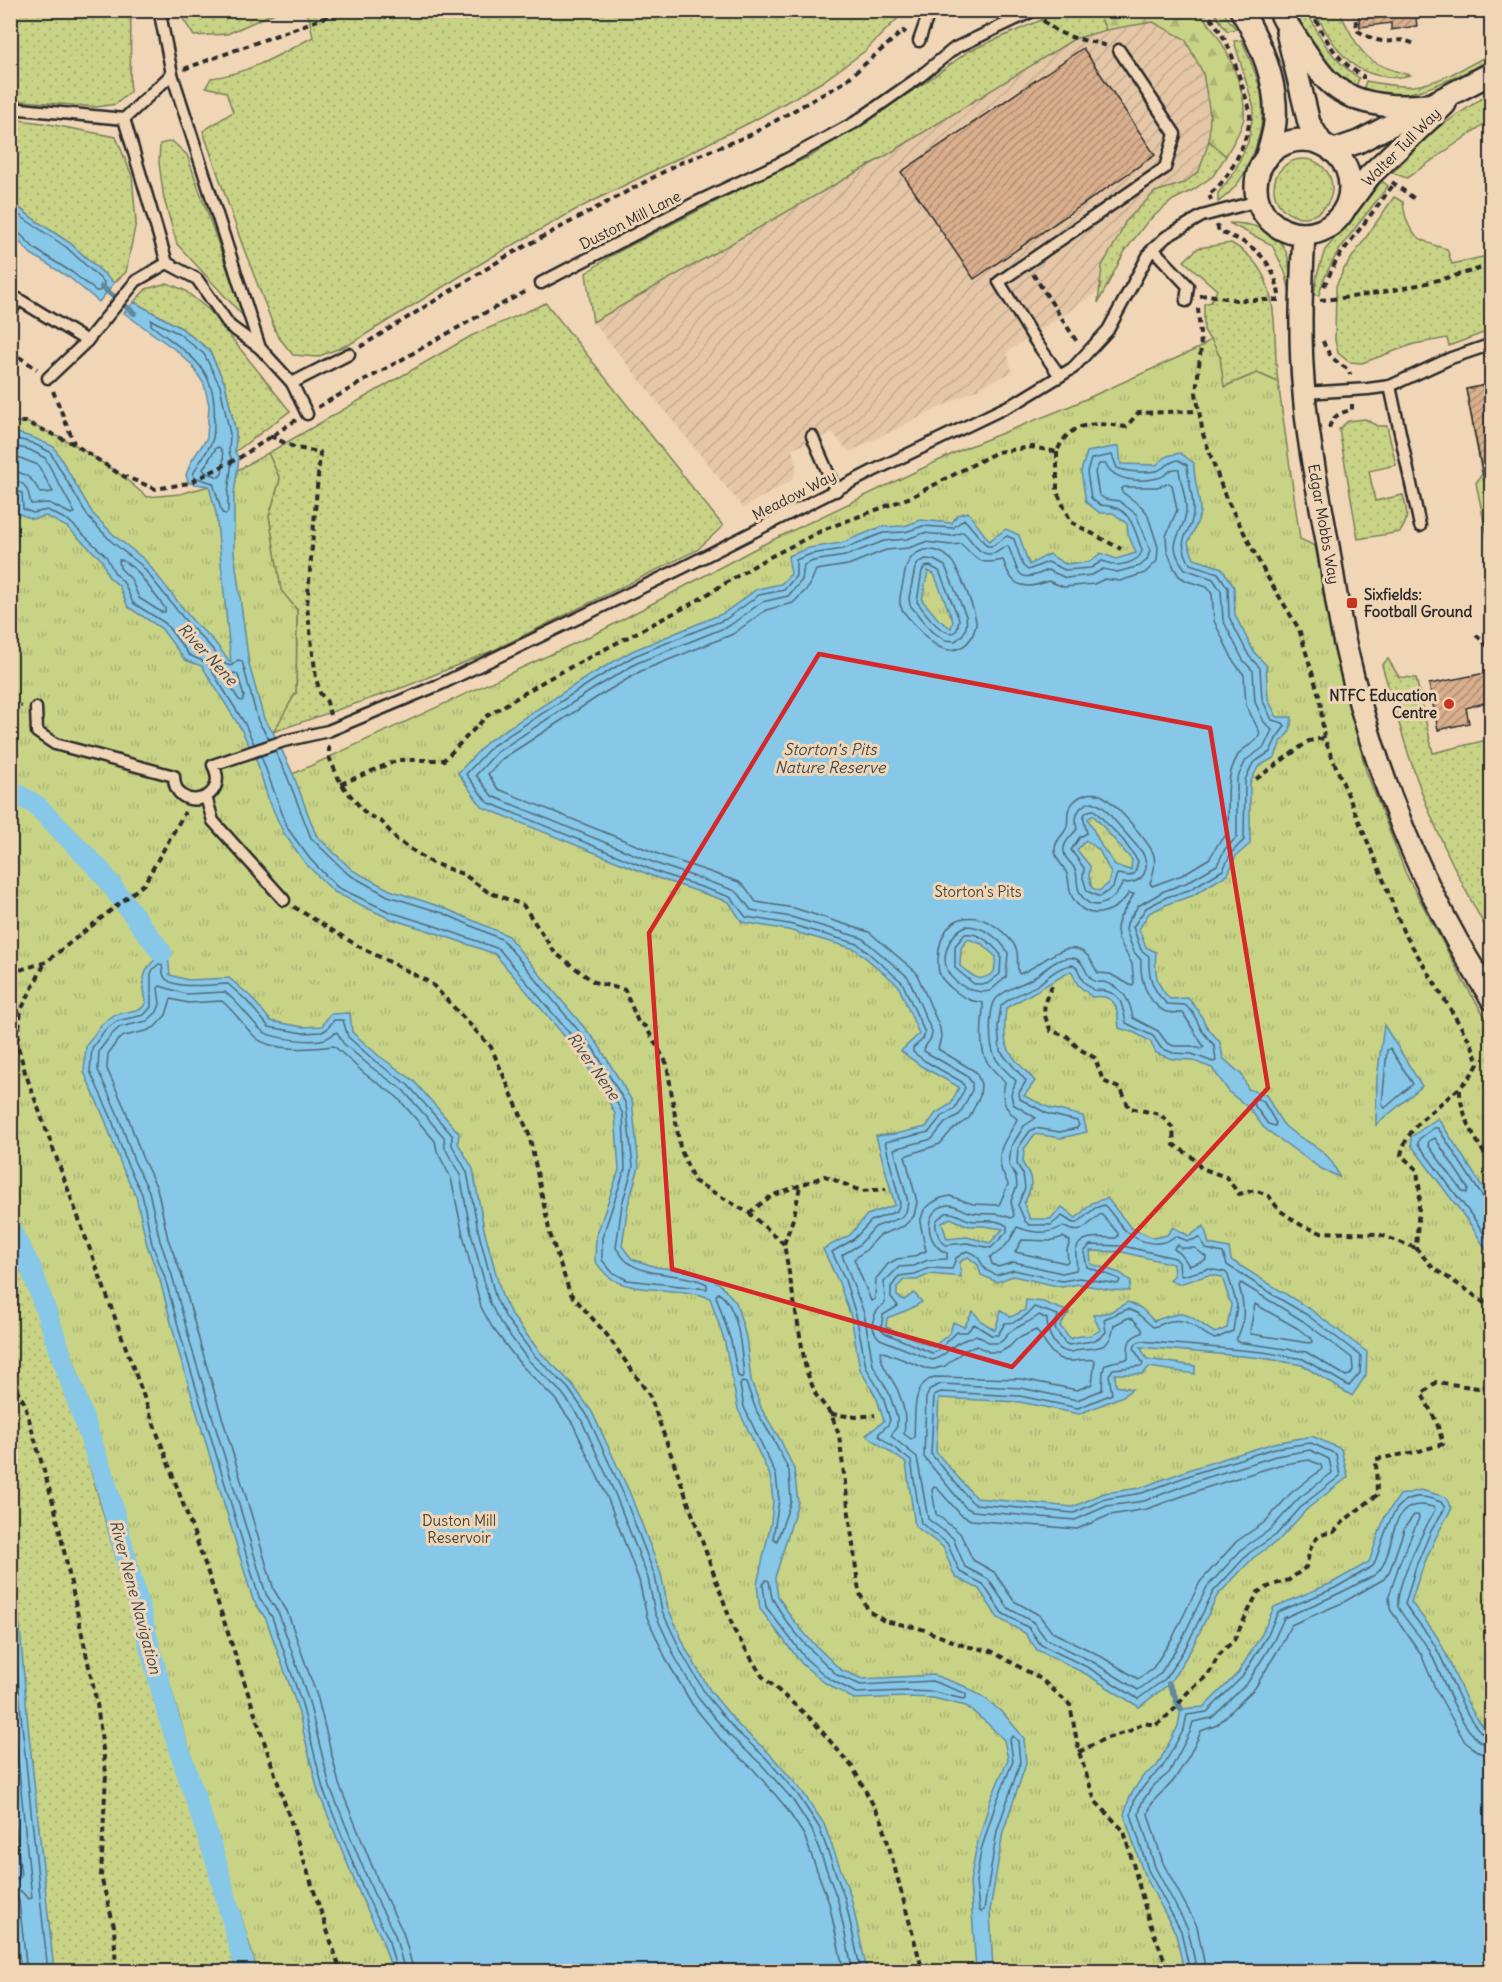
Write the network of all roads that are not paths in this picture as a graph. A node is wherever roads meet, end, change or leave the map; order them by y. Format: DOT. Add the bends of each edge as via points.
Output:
graph roads {
  1 [pos="930,10"];
  2 [pos="1241,10"];
  3 [pos="1034,11"];
  4 [pos="160,13"];
  5 [pos="1281,15"];
  6 [pos="919,41"];
  7 [pos="1119,50"];
  8 [pos="1491,73"];
  9 [pos="172,74"];
  10 [pos="1460,89"];
  11 [pos="1427,105"];
  12 [pos="10,108"];
  13 [pos="124,119"];
  14 [pos="1327,148"];
  15 [pos="1266,159"];
  16 [pos="1258,201"];
  17 [pos="1345,208"];
  18 [pos="1304,234"];
  19 [pos="1153,249"];
  20 [pos="167,263"];
  21 [pos="541,283"];
  22 [pos="14,298"];
  23 [pos="1186,301"];
  24 [pos="10,314"];
  25 [pos="87,341"];
  26 [pos="1491,344"];
  27 [pos="260,348"];
  28 [pos="349,354"];
  29 [pos="1060,376"];
  30 [pos="48,378"];
  31 [pos="292,383"];
  32 [pos="1389,386"];
  33 [pos="1304,393"];
  34 [pos="307,414"];
  35 [pos="812,436"];
  36 [pos="836,490"];
  37 [pos="1420,526"];
  38 [pos="36,708"];
  39 [pos="206,797"];
  40 [pos="284,900"];
  41 [pos="1491,999"];
  1 -- 6 [label="lane"];
  2 -- 15 [label="street" via="1263,57 1275,104 1275,124"];
  3 -- 21 [label="lane, Duston Mill Lane" via="955,48 854,123"];
  4 -- 9 [label="lane"];
  5 -- 11 [label="street" via="1328,80 1342,91 1371,103"];
  5 -- 14 [label="street" via="1309,123"];
  7 -- 29 [label="lane" via="1175,134 1166,168 999,282"];
  8 -- 10 [label="street, Walter Tull Way"];
  9 -- 13 [label="lane"];
  9 -- 27 [label="lane"];
  10 -- 11 [label="street, Walter Tull Way"];
  10 -- 17 [label="street, Walter Tull Way" via="1370,175"];
  11 -- 14 [label="street, Walter Tull Way" via="1358,142"];
  12 -- 13 [label="lane"];
  13 -- 20 [label="lane"];
  14 -- 15 [label="street" via="1304,141 1285,144"];
  14 -- 17 [label="street" via="1340,158 1349,177"];
  15 -- 16 [label="street" via="1256,186"];
  16 -- 18 [label="street" via="1271,223 1294,234"];
  16 -- 19 [label="lane, Meadow Way" via="1202,216 1180,227"];
  17 -- 18 [label="street" via="1322,230"];
  18 -- 33 [label="street, Edgar Mobbs Way" via="1300,323"];
  19 -- 23 [label="lane" via="1188,286"];
  19 -- 29 [label="lane, Meadow Way" via="1108,330 1073,368"];
  20 -- 25 [label="lane" via="136,281"];
  20 -- 27 [label="lane" via="196,279 230,326"];
  22 -- 24 [label="lane"];
  22 -- 25 [label="lane"];
  25 -- 30 [label="lane"];
  26 -- 32 [label="lane"];
  27 -- 31 [label="lane"];
  28 -- 31 [label="lane"];
  29 -- 36 [label="lane, Meadow Way" via="1019,401"];
  31 -- 34 [label="lane"];
  32 -- 33 [label="lane"];
  32 -- 37 [label="lane"];
  33 -- 41 [label="street, Edgar Mobbs Way" via="1345,646 1369,735 1420,867"];
  35 -- 36 [label="lane"];
  36 -- 39 [label="lane, Meadow Way" via="472,669 328,731 213,765 217,779 212,793"];
  38 -- 39 [label="lane" via="37,732 55,744 174,776 179,793 192,800"];
  39 -- 40 [label="lane" via="213,821"];
}
